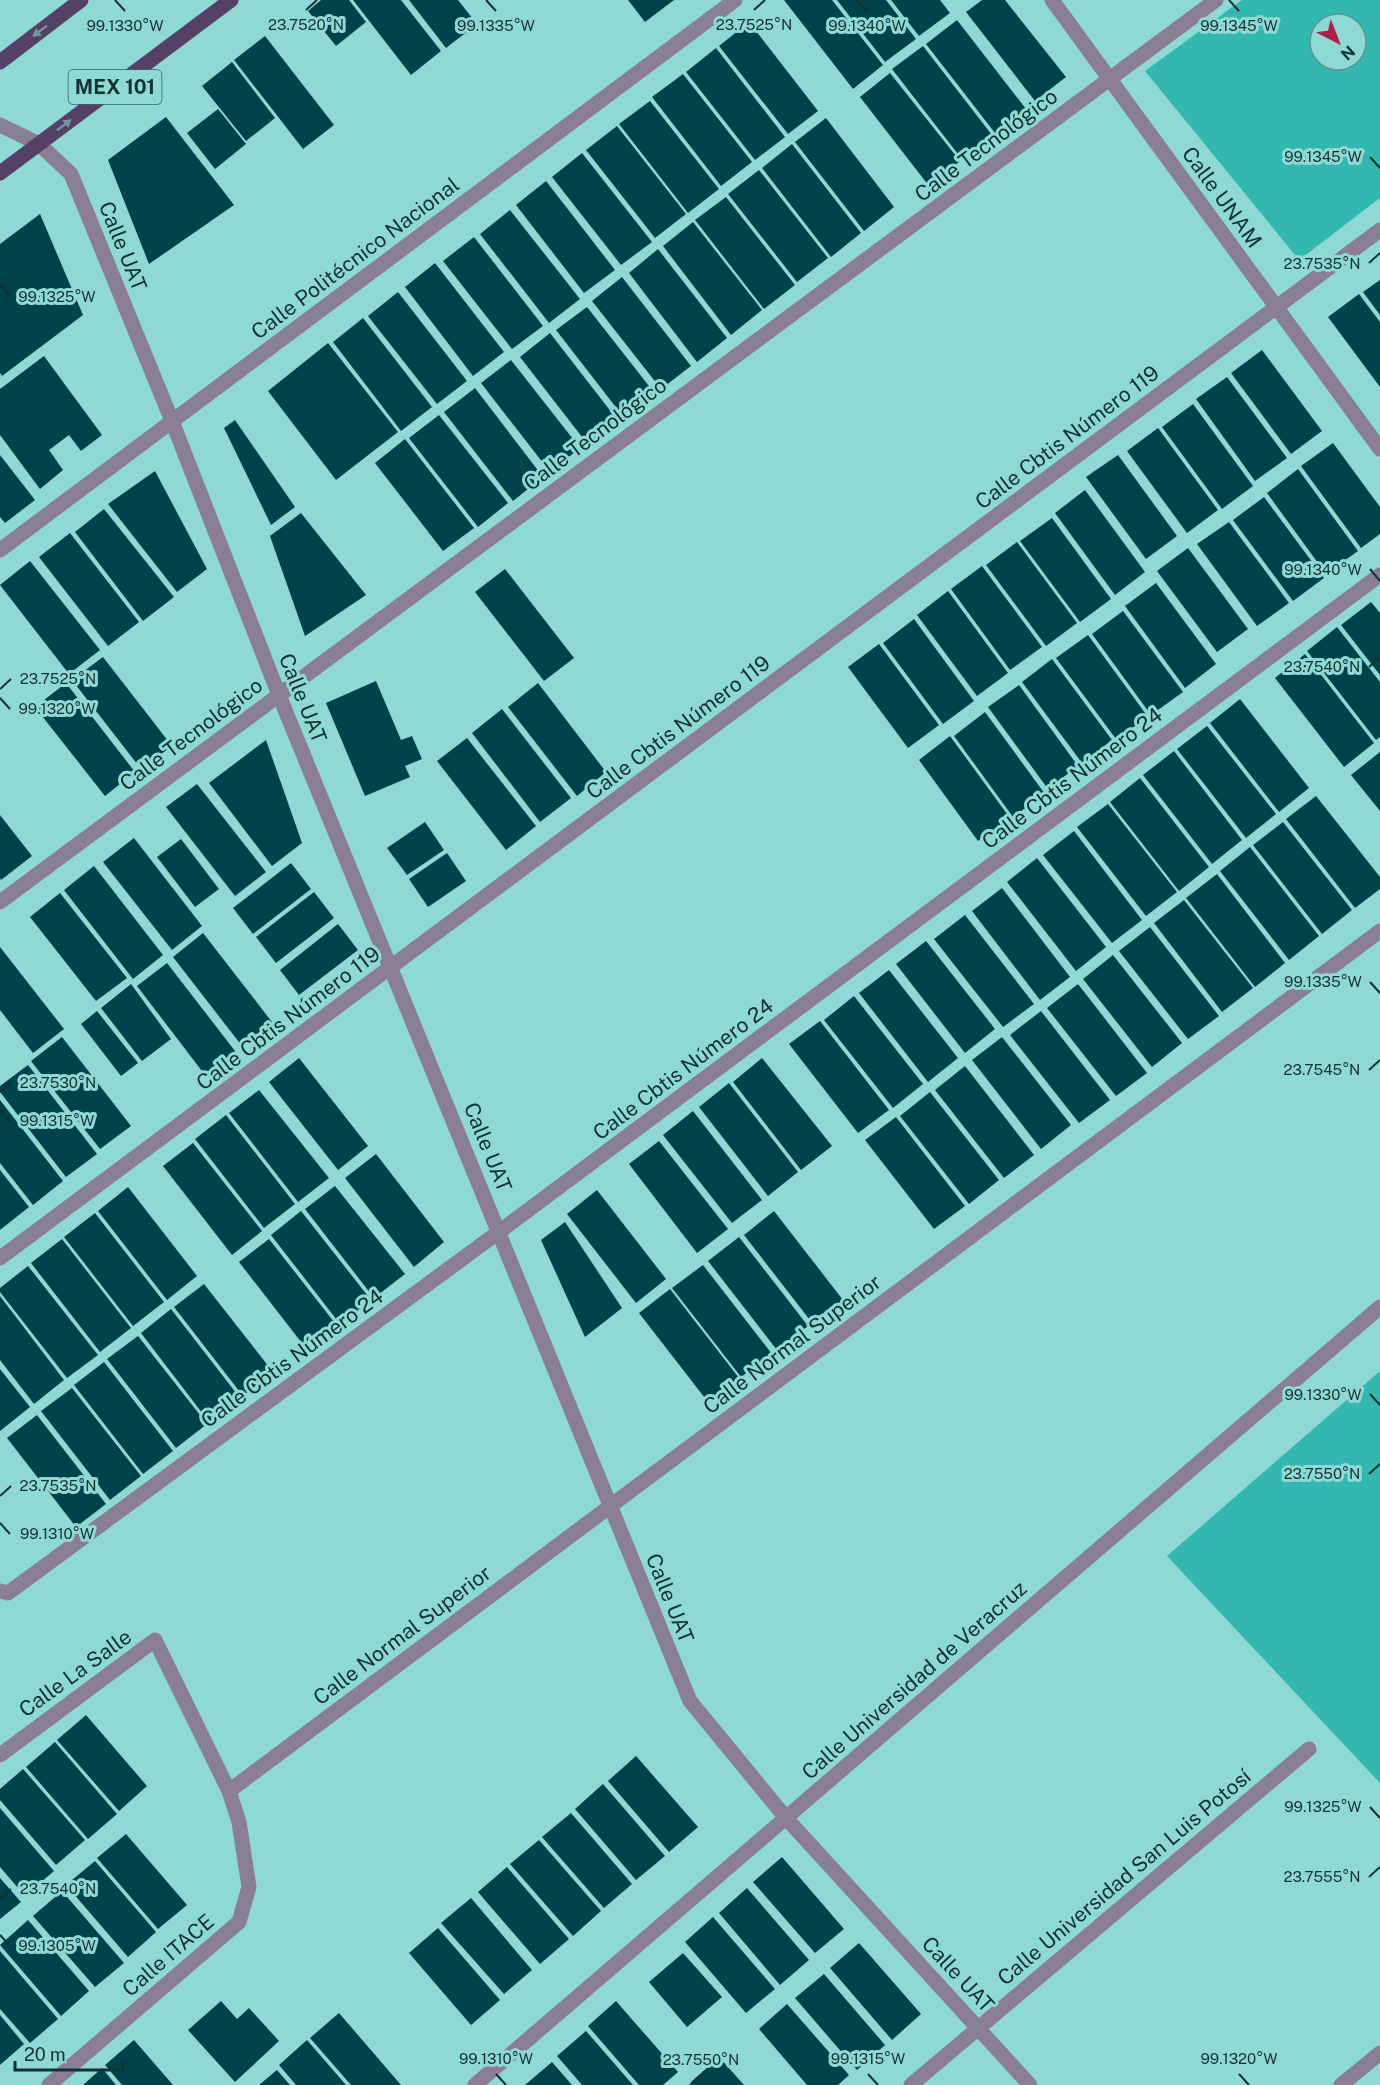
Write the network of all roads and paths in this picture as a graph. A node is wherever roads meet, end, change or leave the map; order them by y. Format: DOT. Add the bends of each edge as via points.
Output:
graph roads {
  1 [pos="81,0"];
  2 [pos="231,0"];
  3 [pos="735,0"];
  4 [pos="1052,0"];
  5 [pos="1216,0"];
  6 [pos="0,62"];
  7 [pos="1110,79"];
  8 [pos="0,125"];
  9 [pos="39,144"];
  10 [pos="0,173"];
  11 [pos="1380,230"];
  12 [pos="1276,307"];
  13 [pos="172,421"];
  14 [pos="1380,449"];
  15 [pos="0,550"];
  16 [pos="1380,575"];
  17 [pos="279,695"];
  18 [pos="0,902"];
  19 [pos="1380,931"];
  20 [pos="391,967"];
  21 [pos="500,1231"];
  22 [pos="0,1258"];
  23 [pos="1380,1307"];
  24 [pos="611,1505"];
  25 [pos="4,1592"];
  26 [pos="1309,1749"];
  27 [pos="0,1755"];
  28 [pos="228,1791"];
  29 [pos="786,1818"];
  30 [pos="978,2027"];
  31 [pos="1380,2053"];
  32 [pos="49,2085"];
  33 [pos="475,2085"];
  34 [pos="911,2085"];
  35 [pos="1030,2085"];
  36 [pos="1341,2085"];
  1 -- 6 [label="main road, one-way"];
  9 -- 2 [label="main road, MEX 101, one-way"];
  3 -- 13 [label="street, Calle Politécnico Nacional"];
  4 -- 7 [label="street, Calle UNAM"];
  5 -- 7 [label="street, Calle Tecnológico"];
  7 -- 12 [label="street, Calle UNAM"];
  7 -- 17 [label="street, Calle Tecnológico"];
  8 -- 9 [label="street, Calle UAT"];
  9 -- 10 [label="main road, MEX 101"];
  9 -- 13 [label="street, Calle UAT" via="71,174"];
  11 -- 12 [label="street, Calle Cbtis Número 119"];
  12 -- 14 [label="street, Calle UNAM"];
  12 -- 20 [label="street, Calle Cbtis Número 119"];
  13 -- 15 [label="street, Calle Politécnico Nacional"];
  13 -- 17 [label="street, Calle UAT"];
  16 -- 21 [label="street, Calle Cbtis Número 24"];
  17 -- 18 [label="street, Calle Tecnológico"];
  17 -- 20 [label="street, Calle UAT"];
  19 -- 24 [label="street, Calle Normal Superior"];
  20 -- 21 [label="street, Calle UAT"];
  20 -- 22 [label="street, Calle Cbtis Número 119"];
  21 -- 24 [label="street, Calle UAT"];
  21 -- 25 [label="street, Calle Cbtis Número 24"];
  23 -- 29 [label="street, Calle Universidad de Veracruz"];
  24 -- 28 [label="street, Calle Normal Superior"];
  24 -- 29 [label="street, Calle UAT" via="690,1701"];
  26 -- 30 [label="street, Calle Universidad San Luis Potosí"];
  27 -- 28 [label="street, Calle La Salle" via="155,1640"];
  28 -- 32 [label="street, Calle ITACE" via="239,1822 249,1887 239,1922"];
  29 -- 30 [label="street, Calle UAT"];
  29 -- 33 [label="street, Calle Universidad de Veracruz"];
  30 -- 34 [label="street, Calle Universidad San Luis Potosí"];
  30 -- 35 [label="street, Calle UAT"];
  31 -- 36 [label="street"];
}
